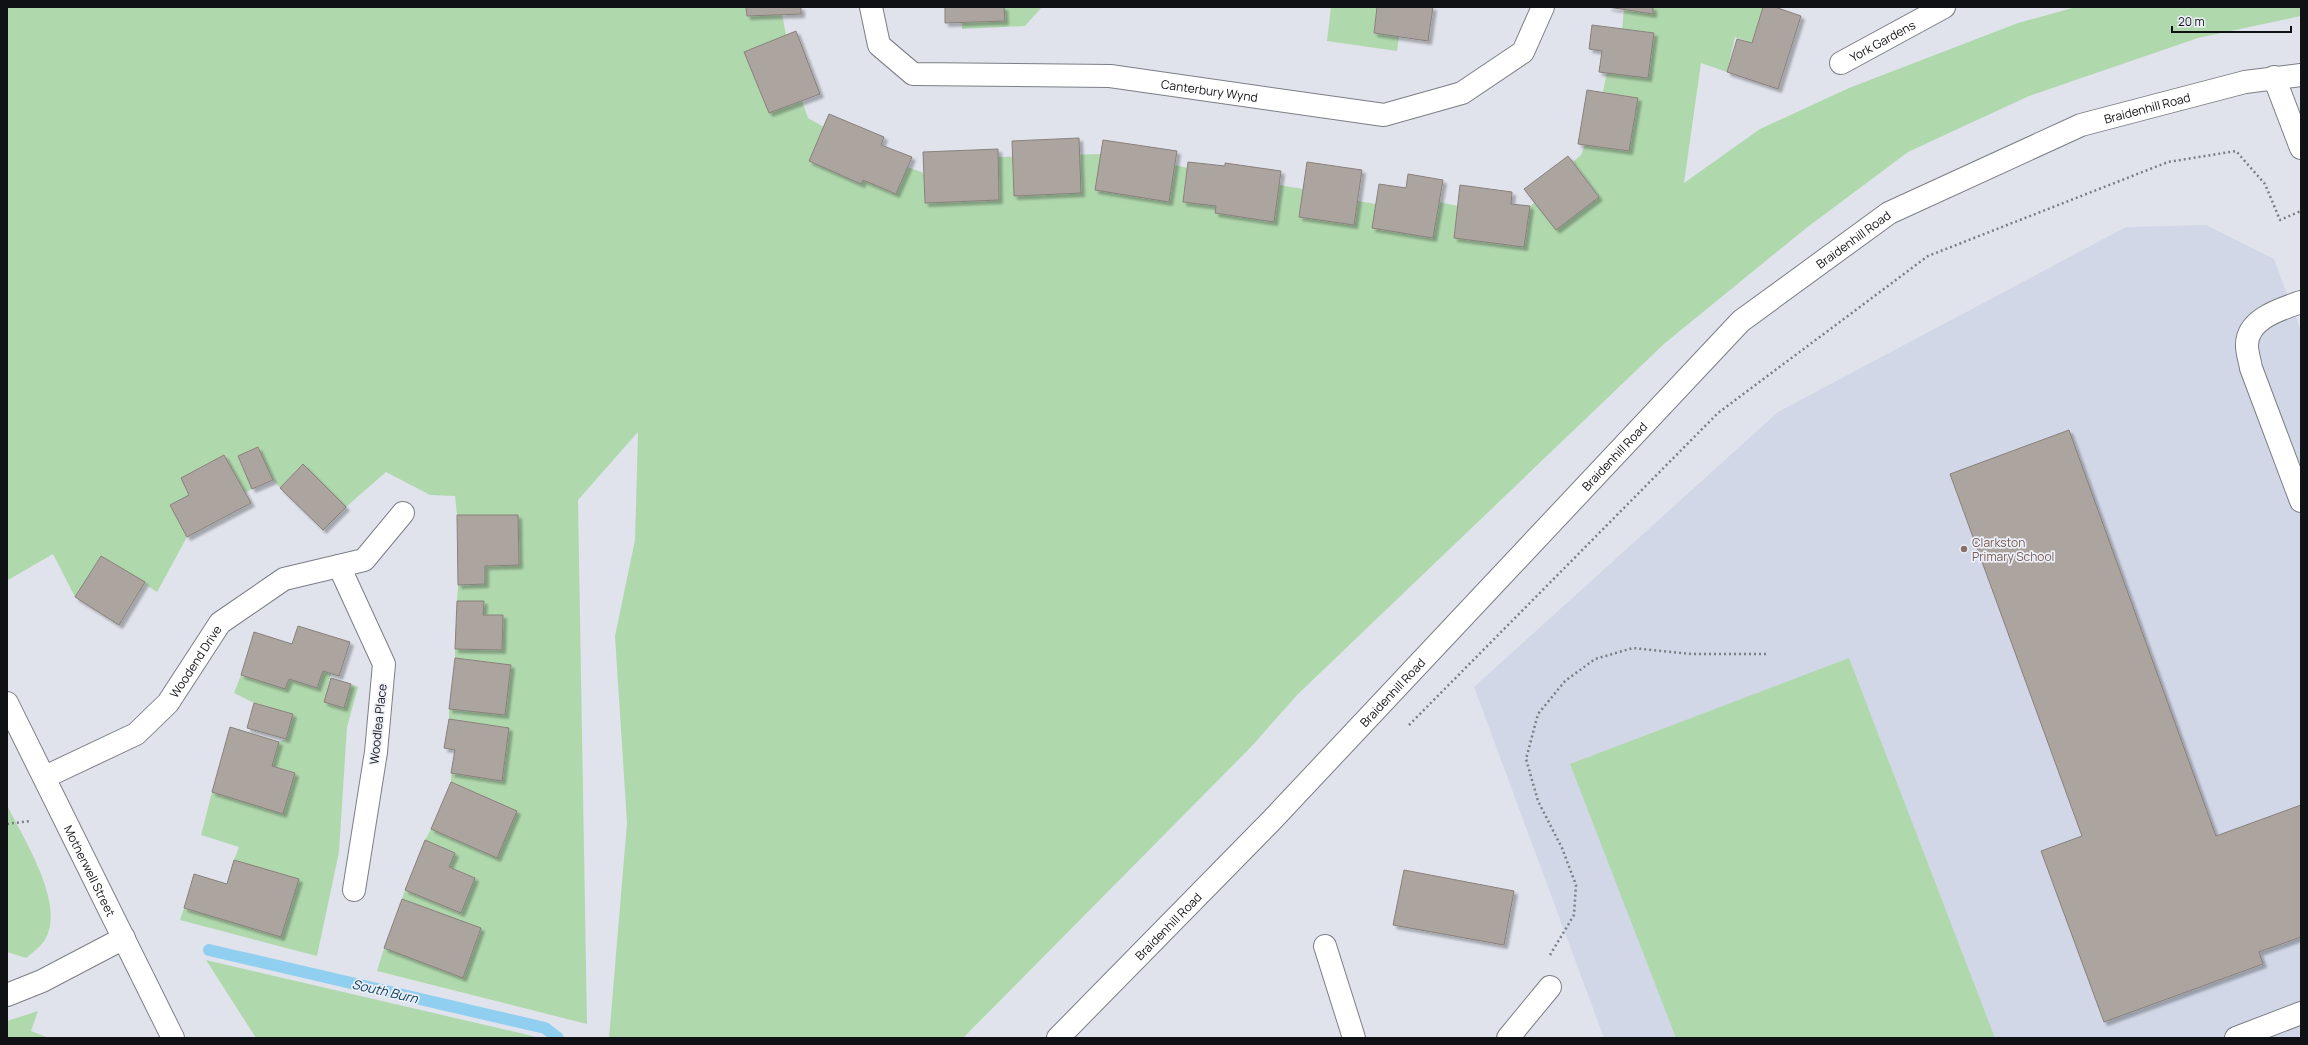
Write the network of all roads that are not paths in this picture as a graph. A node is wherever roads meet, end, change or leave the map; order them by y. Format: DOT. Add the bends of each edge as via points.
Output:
graph roads {
  1 [pos="871,7"];
  2 [pos="1543,7"];
  3 [pos="1944,7"];
  4 [pos="1841,62"];
  5 [pos="2301,74"];
  6 [pos="2274,77"];
  7 [pos="2301,148"];
  8 [pos="2301,302"];
  9 [pos="2301,501"];
  10 [pos="404,513"];
  11 [pos="339,566"];
  12 [pos="7,703"];
  13 [pos="45,777"];
  14 [pos="354,890"];
  15 [pos="124,938"];
  16 [pos="1325,946"];
  17 [pos="1550,987"];
  18 [pos="7,995"];
  19 [pos="2301,1013"];
  20 [pos="173,1038"];
  21 [pos="1058,1038"];
  22 [pos="1354,1038"];
  23 [pos="1508,1038"];
  24 [pos="2236,1038"];
  1 -- 2 [label="street, Canterbury Wynd" via="879,45 913,74 1110,76 1384,116 1462,93 1523,52"];
  3 -- 4 [label="street, York Gardens"];
  5 -- 6 [label="street, Braidenhill Road"];
  6 -- 7 [label="street"];
  6 -- 21 [label="street, Braidenhill Road" via="2245,82 2081,125 1889,213 1742,321 1272,820"];
  8 -- 9 [label="street" via="2273,312 2254,325 2246,345 2251,368"];
  10 -- 11 [label="street, Woodend Drive" via="364,560"];
  11 -- 13 [label="street, Woodend Drive" via="284,579 220,623 168,703 136,734"];
  11 -- 14 [label="street, Woodlea Place" via="384,664 376,752"];
  12 -- 13 [label="street, Motherwell Street"];
  13 -- 15 [label="street, Motherwell Street"];
  15 -- 18 [label="street" via="42,981"];
  15 -- 20 [label="street, Motherwell Street"];
  16 -- 22 [label="street"];
  17 -- 23 [label="street"];
  19 -- 24 [label="street"];
}
